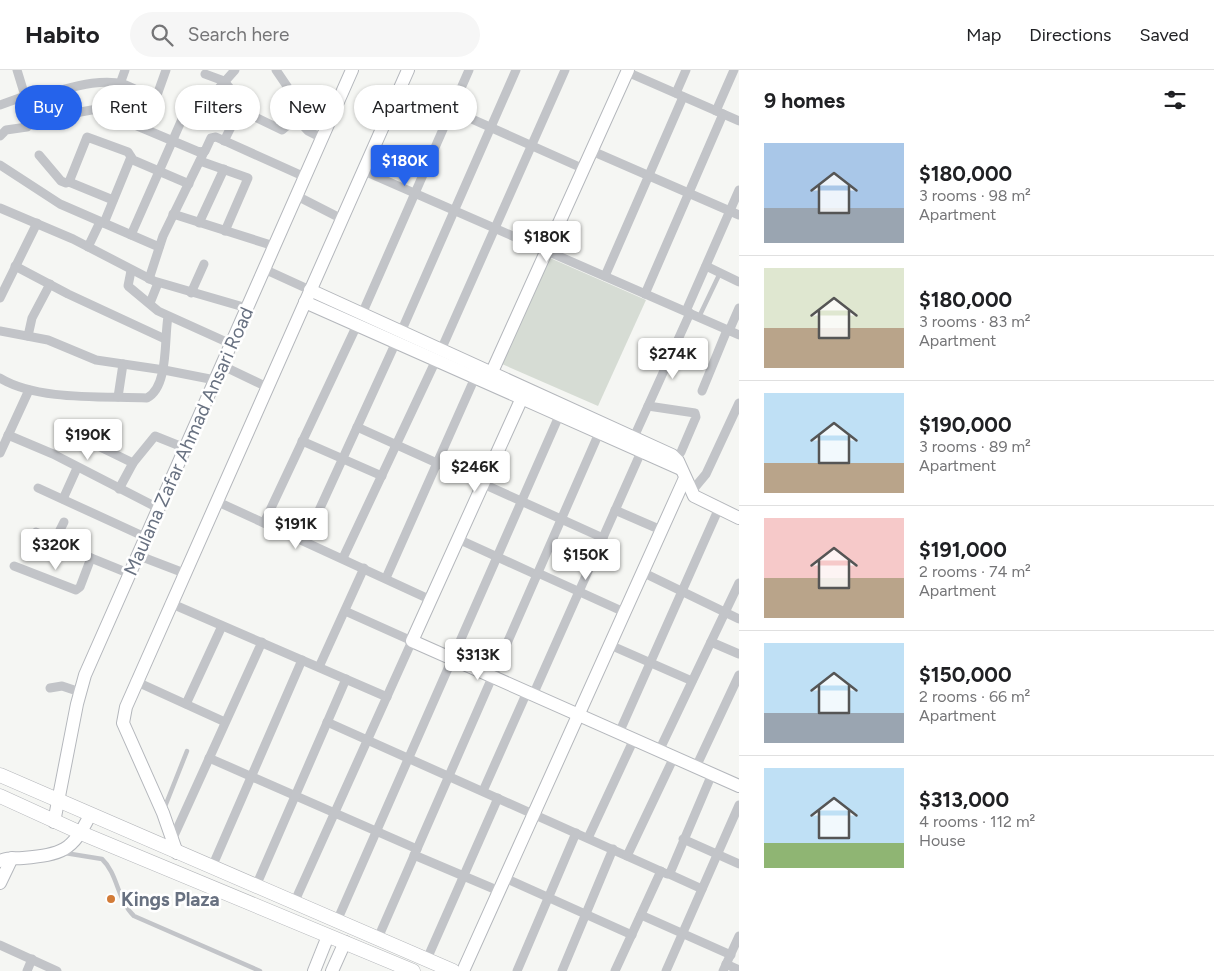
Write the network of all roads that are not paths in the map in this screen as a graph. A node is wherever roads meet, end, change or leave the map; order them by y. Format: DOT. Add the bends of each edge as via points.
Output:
graph roads {
  1 [pos="17,70"];
  2 [pos="125,70"];
  3 [pos="166,70"];
  4 [pos="235,70"];
  5 [pos="276,70"];
  6 [pos="352,70"];
  7 [pos="408,70"];
  8 [pos="469,70"];
  9 [pos="516,70"];
  10 [pos="564,70"];
  11 [pos="686,70"];
  12 [pos="734,70"];
  13 [pos="627,71"];
  14 [pos="205,74"];
  15 [pos="224,81"];
  16 [pos="120,84"];
  17 [pos="82,85"];
  18 [pos="161,85"];
  19 [pos="222,85"];
  20 [pos="227,85"];
  21 [pos="286,85"];
  22 [pos="401,85"];
  23 [pos="463,85"];
  24 [pos="679,95"];
  25 [pos="0,105"];
  26 [pos="92,109"];
  27 [pos="720,113"];
  28 [pos="739,121"];
  29 [pos="477,122"];
  30 [pos="491,128"];
  31 [pos="148,130"];
  32 [pos="179,130"];
  33 [pos="230,130"];
  34 [pos="307,130"];
  35 [pos="382,130"];
  36 [pos="443,130"];
  37 [pos="0,136"];
  38 [pos="322,138"];
  39 [pos="224,141"];
  40 [pos="174,142"];
  41 [pos="531,146"];
  42 [pos="592,151"];
  43 [pos="39,155"];
  44 [pos="202,156"];
  45 [pos="130,157"];
  46 [pos="0,165"];
  47 [pos="224,169"];
  48 [pos="584,169"];
  49 [pos="160,171"];
  50 [pos="364,171"];
  51 [pos="649,176"];
  52 [pos="305,177"];
  53 [pos="69,182"];
  54 [pos="189,184"];
  55 [pos="739,190"];
  56 [pos="415,193"];
  57 [pos="689,193"];
  58 [pos="297,196"];
  59 [pos="113,200"];
  60 [pos="0,208"];
  61 [pos="454,210"];
  62 [pos="730,211"];
  63 [pos="173,214"];
  64 [pos="739,215"];
  65 [pos="342,219"];
  66 [pos="102,222"];
  67 [pos="37,223"];
  68 [pos="199,223"];
  69 [pos="495,228"];
  70 [pos="225,231"];
  71 [pos="131,235"];
  72 [pos="274,246"];
  73 [pos="88,247"];
  74 [pos="158,247"];
  75 [pos="547,251"];
  76 [pos="204,264"];
  77 [pos="15,266"];
  78 [pos="706,266"];
  79 [pos="264,269"];
  80 [pos="131,271"];
  81 [pos="720,272"];
  82 [pos="605,276"];
  83 [pos="149,279"];
  84 [pos="739,282"];
  85 [pos="158,283"];
  86 [pos="50,284"];
  87 [pos="310,290"];
  88 [pos="191,293"];
  89 [pos="645,294"];
  90 [pos="0,298"];
  91 [pos="305,302"];
  92 [pos="150,303"];
  93 [pos="247,308"];
  94 [pos="739,308"];
  95 [pos="688,312"];
  96 [pos="168,317"];
  97 [pos="699,317"];
  98 [pos="359,319"];
  99 [pos="728,330"];
  100 [pos="0,332"];
  101 [pos="739,335"];
  102 [pos="28,336"];
  103 [pos="398,337"];
  104 [pos="165,339"];
  105 [pos="231,344"];
  106 [pos="439,355"];
  107 [pos="123,364"];
  108 [pos="221,365"];
  109 [pos="164,370"];
  110 [pos="476,373"];
  111 [pos="492,374"];
  112 [pos="0,378"];
  113 [pos="215,380"];
  114 [pos="267,387"];
  115 [pos="29,390"];
  116 [pos="702,391"];
  117 [pos="118,397"];
  118 [pos="521,400"];
  119 [pos="739,403"];
  120 [pos="648,406"];
  121 [pos="559,416"];
  122 [pos="357,427"];
  123 [pos="599,433"];
  124 [pos="8,435"];
  125 [pos="634,437"];
  126 [pos="302,441"];
  127 [pos="94,444"];
  128 [pos="396,445"];
  129 [pos="185,448"];
  130 [pos="641,452"];
  131 [pos="0,453"];
  132 [pos="343,458"];
  133 [pos="132,463"];
  134 [pos="436,463"];
  135 [pos="77,468"];
  136 [pos="681,469"];
  137 [pos="382,476"];
  138 [pos="483,484"];
  139 [pos="38,488"];
  140 [pos="120,488"];
  141 [pos="692,492"];
  142 [pos="63,499"];
  143 [pos="216,501"];
  144 [pos="521,501"];
  145 [pos="158,508"];
  146 [pos="719,508"];
  147 [pos="615,510"];
  148 [pos="738,515"];
  149 [pos="562,519"];
  150 [pos="64,522"];
  151 [pos="264,523"];
  152 [pos="661,530"];
  153 [pos="36,532"];
  154 [pos="145,538"];
  155 [pos="603,538"];
  156 [pos="458,539"];
  157 [pos="305,541"];
  158 [pos="54,542"];
  159 [pos="137,555"];
  160 [pos="91,558"];
  161 [pos="343,558"];
  162 [pos="496,558"];
  163 [pos="14,566"];
  164 [pos="364,568"];
  165 [pos="642,572"];
  166 [pos="128,573"];
  167 [pos="184,573"];
  168 [pos="538,574"];
  169 [pos="386,578"];
  170 [pos="739,583"];
  171 [pos="579,591"];
  172 [pos="682,592"];
  173 [pos="431,600"];
  174 [pos="170,603"];
  175 [pos="345,611"];
  176 [pos="624,612"];
  177 [pos="725,612"];
  178 [pos="739,619"];
  179 [pos="222,626"];
  180 [pos="412,641"];
  181 [pos="262,642"];
  182 [pos="711,642"];
  183 [pos="610,645"];
  184 [pos="739,654"];
  185 [pos="452,658"];
  186 [pos="302,660"];
  187 [pos="650,663"];
  188 [pos="319,667"];
  189 [pos="739,675"];
  190 [pos="492,676"];
  191 [pos="346,678"];
  192 [pos="136,681"];
  193 [pos="692,681"];
  194 [pos="50,688"];
  195 [pos="80,692"];
  196 [pos="530,693"];
  197 [pos="387,697"];
  198 [pos="186,704"];
  199 [pos="578,715"];
  200 [pos="225,722"];
  201 [pos="327,722"];
  202 [pos="618,732"];
  203 [pos="634,739"];
  204 [pos="367,740"];
  205 [pos="659,750"];
  206 [pos="187,751"];
  207 [pos="674,757"];
  208 [pos="209,758"];
  209 [pos="408,758"];
  210 [pos="696,767"];
  211 [pos="712,774"];
  212 [pos="0,775"];
  213 [pos="251,776"];
  214 [pos="449,776"];
  215 [pos="739,786"];
  216 [pos="483,791"];
  217 [pos="295,795"];
  218 [pos="0,796"];
  219 [pos="498,798"];
  220 [pos="59,802"];
  221 [pos="739,804"];
  222 [pos="334,812"];
  223 [pos="163,813"];
  224 [pos="534,814"];
  225 [pos="90,815"];
  226 [pos="54,822"];
  227 [pos="376,831"];
  228 [pos="81,833"];
  229 [pos="576,833"];
  230 [pos="173,838"];
  231 [pos="588,838"];
  232 [pos="683,840"];
  233 [pos="613,849"];
  234 [pos="61,852"];
  235 [pos="415,852"];
  236 [pos="176,853"];
  237 [pos="717,854"];
  238 [pos="627,856"];
  239 [pos="4,857"];
  240 [pos="739,864"];
  241 [pos="212,868"];
  242 [pos="665,872"];
  243 [pos="465,876"];
  244 [pos="505,878"];
  245 [pos="0,883"];
  246 [pos="256,886"];
  247 [pos="702,888"];
  248 [pos="499,891"];
  249 [pos="549,898"];
  250 [pos="294,903"];
  251 [pos="586,914"];
  252 [pos="641,915"];
  253 [pos="337,921"];
  254 [pos="682,933"];
  255 [pos="632,935"];
  256 [pos="328,936"];
  257 [pos="739,937"];
  258 [pos="378,938"];
  259 [pos="345,942"];
  260 [pos="0,945"];
  261 [pos="731,955"];
  262 [pos="32,959"];
  263 [pos="427,959"];
  264 [pos="725,968"];
  265 [pos="739,970"];
  266 [pos="27,971"];
  267 [pos="57,971"];
  268 [pos="260,971"];
  269 [pos="314,971"];
  270 [pos="332,971"];
  271 [pos="413,971"];
  272 [pos="453,971"];
  273 [pos="463,971"];
  274 [pos="517,971"];
  275 [pos="562,971"];
  276 [pos="615,971"];
  277 [pos="666,971"];
  1 -- 25 [label="street" via="25,97"];
  2 -- 16 [label="street"];
  3 -- 18 [label="street"];
  4 -- 15 [label="street"];
  5 -- 21 [label="street"];
  6 -- 38 [label="street, Maulana Zafar Ahmad Ansari Road"];
  7 -- 22 [label="street"];
  8 -- 23 [label="street"];
  9 -- 30 [label="street"];
  10 -- 41 [label="street"];
  11 -- 24 [label="street"];
  12 -- 27 [label="street"];
  13 -- 24 [label="street"];
  13 -- 42 [label="street"];
  14 -- 15 [label="street"];
  15 -- 19 [label="street"];
  15 -- 20 [label="street"];
  16 -- 17 [label="street"];
  24 -- 27 [label="street"];
  24 -- 51 [label="street"];
  26 -- 37 [label="street" via="37,120 27,127 6,130"];
  27 -- 28 [label="street"];
  27 -- 57 [label="street"];
  29 -- 30 [label="street"];
  30 -- 41 [label="street"];
  30 -- 61 [label="street"];
  31 -- 40 [label="street"];
  32 -- 40 [label="street"];
  33 -- 39 [label="street"];
  34 -- 38 [label="street"];
  35 -- 50 [label="street"];
  36 -- 56 [label="street"];
  38 -- 52 [label="street, Maulana Zafar Ahmad Ansari Road"];
  39 -- 44 [label="street" via="212,137"];
  39 -- 52 [label="street"];
  40 -- 44 [label="street"];
  40 -- 49 [label="street"];
  41 -- 48 [label="street"];
  41 -- 69 [label="street"];
  42 -- 48 [label="street"];
  42 -- 51 [label="street"];
  43 -- 53 [label="street" via="61,181"];
  44 -- 47 [label="street"];
  44 -- 54 [label="street"];
  45 -- 49 [label="street"];
  45 -- 53 [label="street" via="128,152 87,137"];
  45 -- 59 [label="street"];
  46 -- 66 [label="street" via="48,197"];
  47 -- 68 [label="street"];
  47 -- 70 [label="street" via="248,178"];
  48 -- 75 [label="street"];
  49 -- 54 [label="street"];
  49 -- 71 [label="street"];
  50 -- 56 [label="street"];
  50 -- 65 [label="street"];
  51 -- 57 [label="street"];
  51 -- 82 [label="street"];
  52 -- 58 [label="street, Maulana Zafar Ahmad Ansari Road"];
  53 -- 59 [label="street"];
  54 -- 63 [label="street"];
  55 -- 62 [label="street"];
  56 -- 61 [label="street"];
  56 -- 98 [label="street"];
  57 -- 62 [label="street"];
  57 -- 89 [label="street"];
  58 -- 65 [label="street"];
  58 -- 72 [label="street, Maulana Zafar Ahmad Ansari Road"];
  59 -- 66 [label="street"];
  60 -- 67 [label="street"];
  61 -- 69 [label="street"];
  61 -- 103 [label="street"];
  62 -- 64 [label="street"];
  62 -- 78 [label="street"];
  63 -- 68 [label="street"];
  63 -- 74 [label="street"];
  65 -- 87 [label="street"];
  66 -- 71 [label="street"];
  66 -- 73 [label="street"];
  67 -- 73 [label="street"];
  67 -- 77 [label="street"];
  68 -- 70 [label="street"];
  69 -- 75 [label="street"];
  69 -- 106 [label="street"];
  70 -- 72 [label="street"];
  71 -- 74 [label="street"];
  72 -- 79 [label="street, Maulana Zafar Ahmad Ansari Road"];
  73 -- 80 [label="street"];
  74 -- 83 [label="street"];
  75 -- 82 [label="street"];
  75 -- 111 [label="street"];
  76 -- 88 [label="street"];
  77 -- 86 [label="street"];
  77 -- 90 [label="street"];
  78 -- 81 [label="street"];
  78 -- 95 [label="street"];
  79 -- 87 [label="street"];
  79 -- 93 [label="street, Maulana Zafar Ahmad Ansari Road"];
  80 -- 83 [label="street"];
  80 -- 92 [label="street" via="128,286"];
  81 -- 84 [label="street"];
  81 -- 97 [label="lane"];
  82 -- 89 [label="street"];
  83 -- 85 [label="street"];
  85 -- 88 [label="street"];
  85 -- 92 [label="street"];
  86 -- 102 [label="street" via="32,318"];
  86 -- 104 [label="street"];
  87 -- 91 [label="street"];
  87 -- 98 [label="street"];
  88 -- 93 [label="street"];
  89 -- 95 [label="street"];
  91 -- 98 [label="street"];
  91 -- 114 [label="street"];
  92 -- 96 [label="street"];
  93 -- 105 [label="street, Maulana Zafar Ahmad Ansari Road"];
  94 -- 99 [label="street"];
  95 -- 97 [label="street"];
  95 -- 120 [label="street"];
  96 -- 104 [label="street"];
  96 -- 105 [label="street"];
  97 -- 99 [label="street"];
  98 -- 103 [label="street"];
  98 -- 126 [label="street"];
  99 -- 101 [label="street"];
  99 -- 116 [label="street"];
  100 -- 102 [label="street"];
  102 -- 107 [label="street" via="48,340 87,358"];
  103 -- 106 [label="street"];
  103 -- 122 [label="street"];
  104 -- 109 [label="street"];
  105 -- 108 [label="street, Maulana Zafar Ahmad Ansari Road"];
  106 -- 110 [label="street"];
  106 -- 128 [label="street"];
  107 -- 109 [label="street"];
  107 -- 117 [label="street"];
  108 -- 113 [label="street, Maulana Zafar Ahmad Ansari Road"];
  108 -- 114 [label="street"];
  109 -- 113 [label="street"];
  109 -- 117 [label="street" via="147,398"];
  110 -- 111 [label="street"];
  110 -- 118 [label="street"];
  110 -- 134 [label="street"];
  111 -- 125 [label="street"];
  112 -- 115 [label="street"];
  113 -- 129 [label="street, Maulana Zafar Ahmad Ansari Road"];
  114 -- 143 [label="street"];
  115 -- 117 [label="street"];
  115 -- 124 [label="street"];
  118 -- 121 [label="street"];
  118 -- 138 [label="street"];
  119 -- 141 [label="street" via="706,474"];
  120 -- 125 [label="street"];
  120 -- 136 [label="street" via="695,413 681,452"];
  121 -- 123 [label="street"];
  121 -- 144 [label="street"];
  122 -- 128 [label="street"];
  122 -- 132 [label="street"];
  123 -- 130 [label="street"];
  123 -- 149 [label="street"];
  124 -- 131 [label="street"];
  124 -- 135 [label="street"];
  125 -- 136 [label="street"];
  126 -- 132 [label="street"];
  126 -- 151 [label="street"];
  127 -- 133 [label="street"];
  128 -- 134 [label="street"];
  128 -- 137 [label="street"];
  129 -- 133 [label="street" via="155,436"];
  129 -- 145 [label="street, Maulana Zafar Ahmad Ansari Road"];
  130 -- 136 [label="street"];
  130 -- 147 [label="street"];
  132 -- 137 [label="street"];
  132 -- 157 [label="street"];
  133 -- 140 [label="street"];
  134 -- 138 [label="street"];
  134 -- 169 [label="street"];
  135 -- 140 [label="street"];
  135 -- 142 [label="street"];
  136 -- 141 [label="street"];
  136 -- 152 [label="street"];
  137 -- 161 [label="street"];
  138 -- 144 [label="street"];
  138 -- 156 [label="street"];
  139 -- 142 [label="street"];
  140 -- 145 [label="street"];
  141 -- 146 [label="street" via="700,500"];
  142 -- 154 [label="street"];
  143 -- 151 [label="street"];
  143 -- 167 [label="street"];
  144 -- 149 [label="street"];
  144 -- 162 [label="street"];
  145 -- 154 [label="street, Maulana Zafar Ahmad Ansari Road"];
  146 -- 148 [label="street"];
  146 -- 172 [label="street"];
  147 -- 152 [label="street"];
  147 -- 155 [label="street"];
  149 -- 155 [label="street"];
  149 -- 168 [label="street"];
  150 -- 158 [label="street"];
  151 -- 157 [label="street"];
  152 -- 165 [label="street"];
  153 -- 158 [label="street"];
  154 -- 159 [label="street, Maulana Zafar Ahmad Ansari Road"];
  155 -- 171 [label="street"];
  156 -- 162 [label="street"];
  156 -- 173 [label="street"];
  157 -- 161 [label="street"];
  158 -- 160 [label="street"];
  159 -- 166 [label="street, Maulana Zafar Ahmad Ansari Road"];
  159 -- 167 [label="street"];
  160 -- 163 [label="street" via="76,590"];
  160 -- 166 [label="street"];
  161 -- 164 [label="street"];
  162 -- 168 [label="street"];
  162 -- 185 [label="street"];
  164 -- 169 [label="street"];
  164 -- 175 [label="street"];
  165 -- 172 [label="street"];
  165 -- 176 [label="street"];
  166 -- 195 [label="street, Maulana Zafar Ahmad Ansari Road"];
  167 -- 174 [label="street"];
  168 -- 171 [label="street"];
  168 -- 190 [label="street"];
  169 -- 173 [label="street"];
  170 -- 177 [label="street"];
  171 -- 176 [label="street"];
  171 -- 196 [label="street"];
  172 -- 177 [label="street"];
  172 -- 187 [label="street"];
  173 -- 180 [label="street"];
  174 -- 179 [label="street"];
  174 -- 192 [label="street"];
  175 -- 180 [label="street"];
  175 -- 188 [label="street"];
  176 -- 183 [label="street"];
  177 -- 178 [label="street"];
  177 -- 182 [label="street"];
  179 -- 181 [label="street"];
  179 -- 198 [label="street"];
  180 -- 185 [label="street"];
  180 -- 197 [label="street"];
  181 -- 186 [label="street"];
  181 -- 200 [label="street"];
  182 -- 184 [label="street"];
  182 -- 193 [label="street"];
  183 -- 187 [label="street"];
  183 -- 199 [label="street"];
  185 -- 190 [label="street"];
  185 -- 209 [label="street"];
  186 -- 188 [label="street"];
  186 -- 213 [label="street"];
  187 -- 193 [label="street"];
  187 -- 202 [label="street"];
  188 -- 191 [label="street"];
  189 -- 210 [label="street"];
  190 -- 196 [label="street"];
  190 -- 214 [label="street"];
  191 -- 197 [label="street"];
  191 -- 201 [label="street"];
  192 -- 198 [label="street"];
  192 -- 223 [label="street" via="123,723"];
  193 -- 205 [label="street"];
  194 -- 195 [label="street" via="62,686"];
  195 -- 220 [label="street, Maulana Zafar Ahmad Ansari Road"];
  196 -- 199 [label="street"];
  196 -- 216 [label="street"];
  197 -- 204 [label="street"];
  198 -- 200 [label="street"];
  199 -- 202 [label="street"];
  199 -- 224 [label="street"];
  200 -- 208 [label="street"];
  201 -- 204 [label="street"];
  201 -- 217 [label="street"];
  202 -- 203 [label="street"];
  203 -- 205 [label="street"];
  203 -- 231 [label="street"];
  204 -- 209 [label="street"];
  204 -- 222 [label="street"];
  205 -- 207 [label="street"];
  206 -- 223 [label="lane"];
  207 -- 210 [label="street"];
  207 -- 238 [label="street"];
  208 -- 213 [label="street"];
  208 -- 230 [label="street"];
  209 -- 214 [label="street"];
  209 -- 227 [label="street"];
  210 -- 211 [label="street"];
  211 -- 215 [label="street"];
  211 -- 232 [label="street"];
  212 -- 220 [label="main road"];
  213 -- 217 [label="street"];
  213 -- 241 [label="street"];
  214 -- 216 [label="street"];
  214 -- 235 [label="street"];
  216 -- 219 [label="street"];
  217 -- 222 [label="street"];
  217 -- 246 [label="street"];
  218 -- 226 [label="main road"];
  219 -- 224 [label="street"];
  219 -- 243 [label="street"];
  220 -- 225 [label="main road"];
  220 -- 226 [label="street, Maulana Zafar Ahmad Ansari Road"];
  221 -- 237 [label="street"];
  222 -- 227 [label="street"];
  222 -- 250 [label="street"];
  223 -- 230 [label="street"];
  224 -- 229 [label="street"];
  224 -- 244 [label="street"];
  225 -- 228 [label="street"];
  225 -- 236 [label="main road"];
  226 -- 228 [label="main road"];
  227 -- 235 [label="street"];
  227 -- 253 [label="street"];
  228 -- 234 [label="street"];
  228 -- 256 [label="main road"];
  229 -- 231 [label="street"];
  229 -- 249 [label="street"];
  230 -- 236 [label="street"];
  231 -- 233 [label="street"];
  232 -- 237 [label="street"];
  232 -- 242 [label="street"];
  233 -- 238 [label="street"];
  233 -- 251 [label="street"];
  234 -- 239 [label="street"];
  234 -- 268 [label="lane" via="102,859 134,916"];
  235 -- 243 [label="street"];
  235 -- 258 [label="street"];
  236 -- 241 [label="main road"];
  237 -- 240 [label="street"];
  237 -- 247 [label="street"];
  238 -- 242 [label="street"];
  239 -- 245 [label="street"];
  241 -- 246 [label="main road"];
  242 -- 247 [label="street"];
  242 -- 252 [label="street"];
  243 -- 248 [label="street"];
  243 -- 263 [label="street"];
  244 -- 248 [label="street"];
  244 -- 249 [label="street"];
  246 -- 250 [label="main road"];
  247 -- 254 [label="street"];
  248 -- 273 [label="street"];
  249 -- 251 [label="street"];
  249 -- 274 [label="street"];
  250 -- 253 [label="main road"];
  251 -- 255 [label="street"];
  251 -- 275 [label="street"];
  252 -- 254 [label="street"];
  252 -- 255 [label="street"];
  253 -- 258 [label="main road"];
  254 -- 261 [label="street"];
  254 -- 277 [label="street"];
  255 -- 276 [label="street"];
  256 -- 259 [label="main road"];
  256 -- 269 [label="street"];
  257 -- 261 [label="street"];
  258 -- 263 [label="main road"];
  259 -- 270 [label="street"];
  259 -- 271 [label="main road"];
  260 -- 262 [label="street"];
  261 -- 264 [label="street"];
  262 -- 266 [label="street"];
  262 -- 267 [label="street"];
  263 -- 272 [label="main road"];
  264 -- 265 [label="street"];
}
